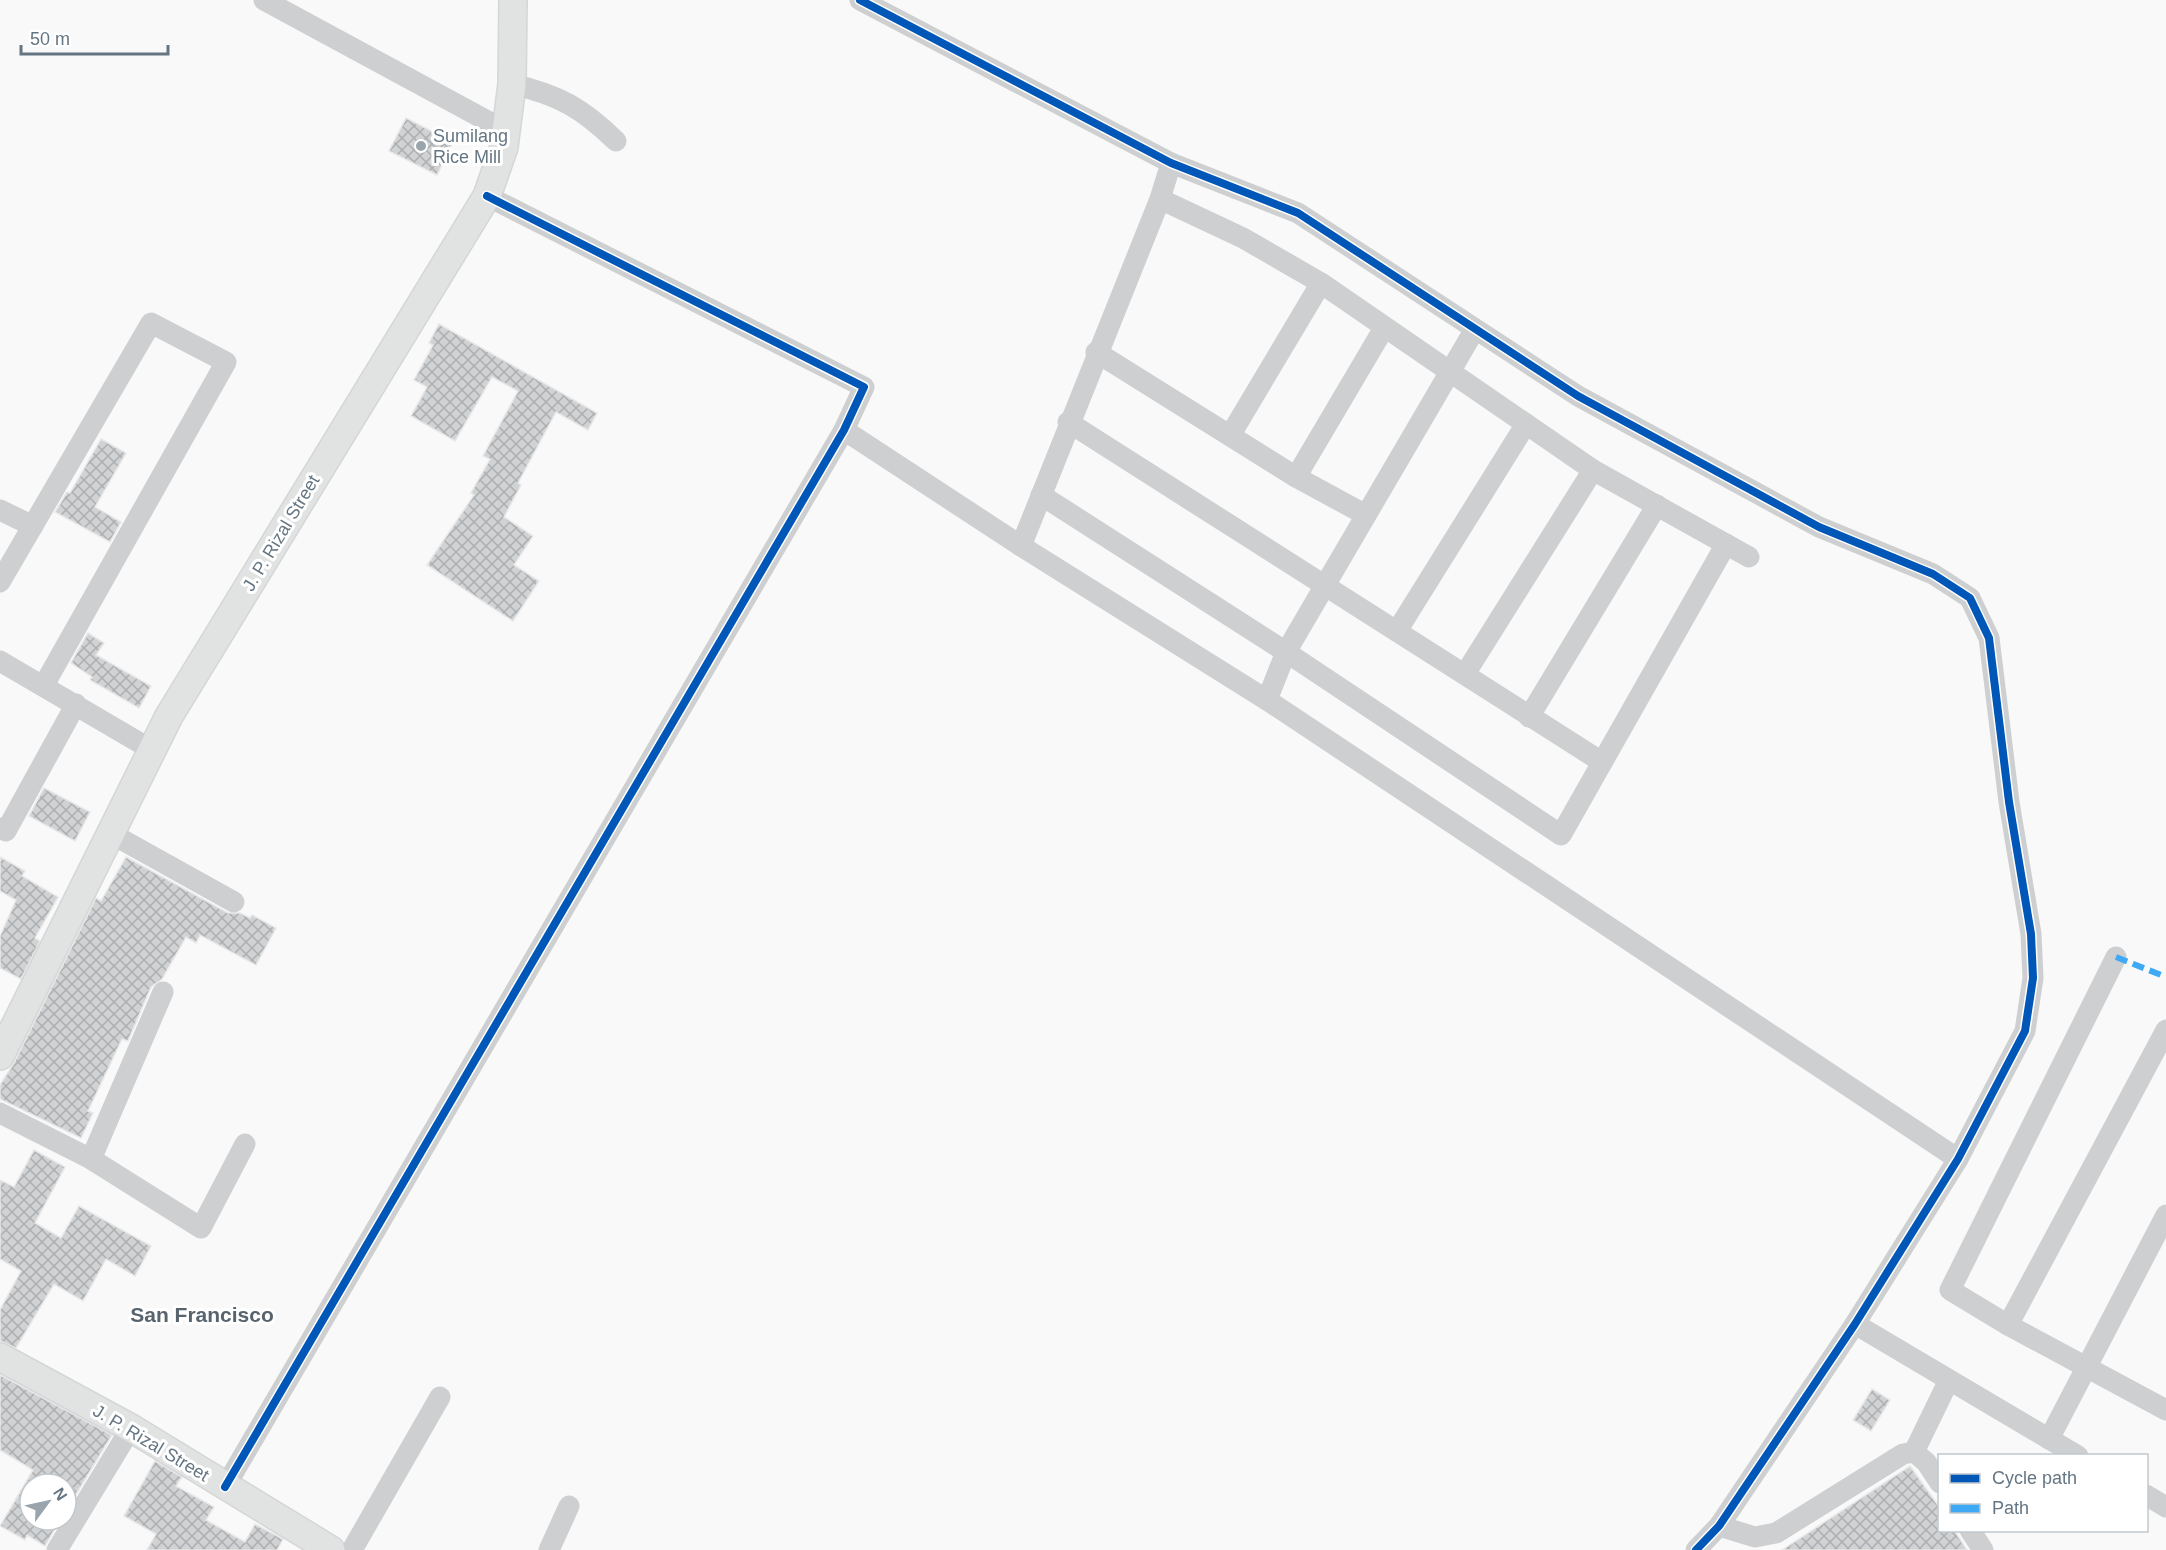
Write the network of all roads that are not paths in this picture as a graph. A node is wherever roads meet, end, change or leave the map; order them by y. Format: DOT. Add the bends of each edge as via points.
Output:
graph roads {
  1 [pos="264,0"];
  2 [pos="513,0"];
  3 [pos="860,0"];
  4 [pos="513,84"];
  5 [pos="506,131"];
  6 [pos="616,141"];
  7 [pos="1171,163"];
  8 [pos="487,196"];
  9 [pos="1160,199"];
  10 [pos="1321,283"];
  11 [pos="1384,328"];
  12 [pos="1475,330"];
  13 [pos="1096,352"];
  14 [pos="1452,372"];
  15 [pos="1068,422"];
  16 [pos="1526,424"];
  17 [pos="844,430"];
  18 [pos="1231,434"];
  19 [pos="1593,470"];
  20 [pos="1296,477"];
  21 [pos="1041,495"];
  22 [pos="1657,505"];
  23 [pos="0,510"];
  24 [pos="1366,515"];
  25 [pos="33,526"];
  26 [pos="1726,544"];
  27 [pos="1021,546"];
  28 [pos="1749,557"];
  29 [pos="0,582"];
  30 [pos="1326,585"];
  31 [pos="1397,631"];
  32 [pos="1286,652"];
  33 [pos="0,661"];
  34 [pos="1465,674"];
  35 [pos="44,685"];
  36 [pos="1267,700"];
  37 [pos="76,704"];
  38 [pos="1528,717"];
  39 [pos="152,750"];
  40 [pos="1602,762"];
  41 [pos="0,828"];
  42 [pos="110,833"];
  43 [pos="234,902"];
  44 [pos="2116,957"];
  45 [pos="163,992"];
  46 [pos="2166,1030"];
  47 [pos="2,1045"];
  48 [pos="0,1113"];
  49 [pos="245,1144"];
  50 [pos="91,1159"];
  51 [pos="1958,1159"];
  52 [pos="2166,1215"];
  53 [pos="1855,1324"];
  54 [pos="2008,1325"];
  55 [pos="0,1357"];
  56 [pos="2087,1368"];
  57 [pos="1949,1380"];
  58 [pos="440,1397"];
  59 [pos="2166,1410"];
  60 [pos="131,1428"];
  61 [pos="2049,1439"];
  62 [pos="1914,1452"];
  63 [pos="2076,1454"];
  64 [pos="1938,1480"];
  65 [pos="225,1487"];
  66 [pos="2148,1497"];
  67 [pos="569,1506"];
  68 [pos="2166,1507"];
  69 [pos="1719,1526"];
  70 [pos="1971,1532"];
  71 [pos="57,1550"];
  72 [pos="331,1550"];
  73 [pos="352,1550"];
  74 [pos="549,1550"];
  75 [pos="1696,1550"];
  76 [pos="1983,1550"];
  1 -- 5 [label="street"];
  2 -- 4 [label="main road, J. P. Rizal Street"];
  3 -- 7 [label="street"];
  4 -- 5 [label="main road, J. P. Rizal Street"];
  4 -- 6 [label="street" via="542,91 589,115"];
  5 -- 8 [label="main road, J. P. Rizal Street"];
  7 -- 9 [label="street"];
  7 -- 12 [label="street" via="1298,213"];
  8 -- 17 [label="street" via="864,387"];
  8 -- 39 [label="main road, J. P. Rizal Street" via="169,716"];
  9 -- 10 [label="street" via="1243,238"];
  9 -- 13 [label="street"];
  10 -- 11 [label="street"];
  10 -- 18 [label="street"];
  11 -- 14 [label="street"];
  11 -- 20 [label="street"];
  12 -- 14 [label="street"];
  12 -- 51 [label="street" via="1578,396 1819,527 1933,574 1970,598 1989,638 2009,802 2031,934 2033,978 2025,1031"];
  13 -- 15 [label="street"];
  13 -- 18 [label="street"];
  14 -- 16 [label="street"];
  14 -- 24 [label="street"];
  15 -- 21 [label="street"];
  15 -- 30 [label="street"];
  16 -- 19 [label="street"];
  16 -- 31 [label="street"];
  17 -- 27 [label="street"];
  17 -- 65 [label="street"];
  18 -- 20 [label="street"];
  19 -- 22 [label="street"];
  19 -- 34 [label="street"];
  20 -- 24 [label="street"];
  21 -- 27 [label="street"];
  21 -- 32 [label="street"];
  22 -- 26 [label="street"];
  22 -- 38 [label="street"];
  23 -- 25 [label="street"];
  24 -- 30 [label="street"];
  25 -- 29 [label="street"];
  25 -- 35 [label="street" via="152,323 226,362"];
  26 -- 28 [label="street"];
  26 -- 40 [label="street"];
  27 -- 36 [label="street"];
  30 -- 31 [label="street"];
  30 -- 32 [label="street"];
  31 -- 34 [label="street"];
  32 -- 36 [label="street"];
  32 -- 40 [label="street" via="1561,835"];
  33 -- 35 [label="street"];
  34 -- 38 [label="street"];
  35 -- 37 [label="street"];
  36 -- 51 [label="street"];
  37 -- 39 [label="street"];
  37 -- 41 [label="street" via="6,831"];
  38 -- 40 [label="street"];
  39 -- 42 [label="main road, J. P. Rizal Street"];
  42 -- 43 [label="street"];
  42 -- 47 [label="main road, J. P. Rizal Street"];
  44 -- 54 [label="street" via="1950,1290"];
  45 -- 50 [label="street"];
  46 -- 54 [label="street"];
  48 -- 50 [label="street"];
  49 -- 50 [label="street" via="201,1227"];
  51 -- 53 [label="street"];
  52 -- 56 [label="street"];
  53 -- 57 [label="street"];
  53 -- 69 [label="street"];
  54 -- 56 [label="street"];
  55 -- 60 [label="main road, J. P. Rizal Street"];
  56 -- 59 [label="street"];
  56 -- 61 [label="street"];
  57 -- 61 [label="street"];
  57 -- 62 [label="street"];
  58 -- 73 [label="street"];
  60 -- 65 [label="main road, J. P. Rizal Street"];
  60 -- 71 [label="street"];
  61 -- 63 [label="street"];
  62 -- 64 [label="street"];
  62 -- 69 [label="street" via="1903,1454 1776,1533 1755,1537"];
  65 -- 72 [label="main road, J. P. Rizal Street"];
  66 -- 68 [label="street"];
  67 -- 74 [label="street"];
  69 -- 75 [label="street"];
  70 -- 76 [label="street"];
}
